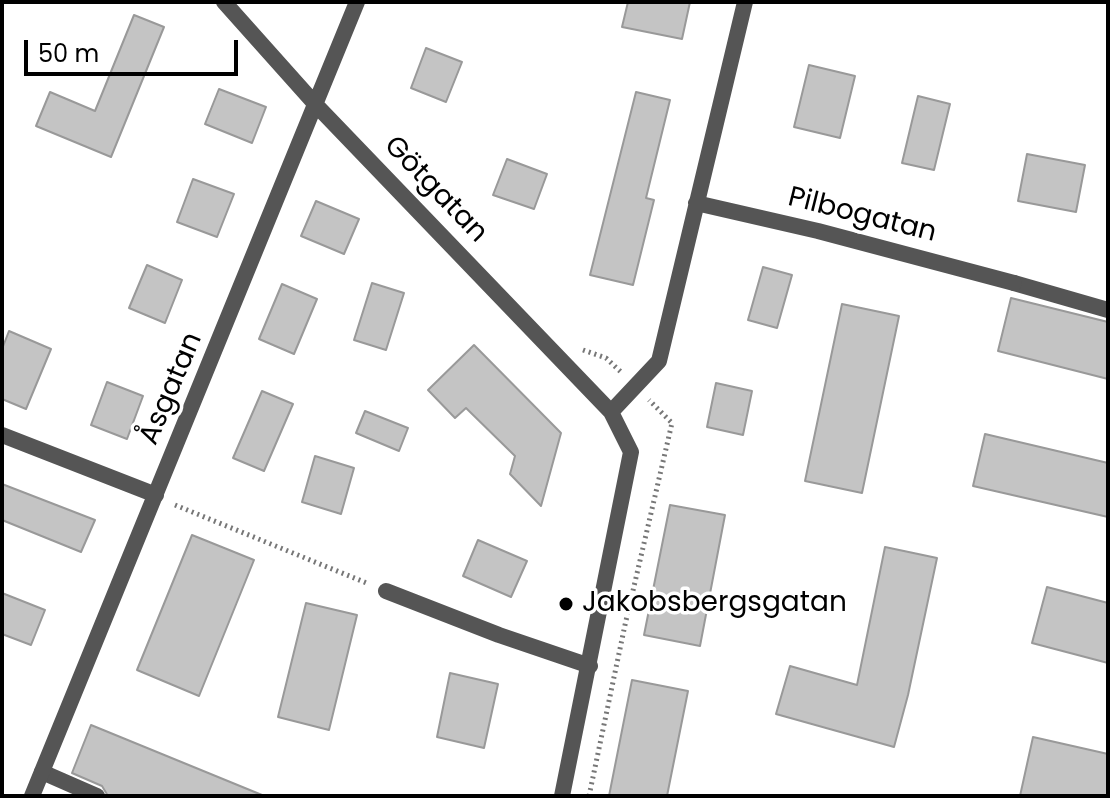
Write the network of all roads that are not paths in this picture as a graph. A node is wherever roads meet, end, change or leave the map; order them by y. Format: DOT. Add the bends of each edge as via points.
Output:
graph roads {
  1 [pos="224,2"];
  2 [pos="357,2"];
  3 [pos="745,2"];
  4 [pos="316,105"];
  5 [pos="696,203"];
  6 [pos="1108,310"];
  7 [pos="611,412"];
  8 [pos="2,435"];
  9 [pos="156,495"];
  10 [pos="386,591"];
  11 [pos="590,666"];
  12 [pos="42,772"];
  13 [pos="32,796"];
  14 [pos="97,796"];
  15 [pos="562,796"];
  1 -- 4 [label="street, Götgatan"];
  2 -- 4 [label="street, Åsgatan"];
  3 -- 5 [label="street"];
  4 -- 7 [label="street, Götgatan"];
  4 -- 9 [label="street, Åsgatan"];
  5 -- 6 [label="street, Pilbogatan"];
  5 -- 7 [label="street" via="659,361"];
  7 -- 11 [label="street" via="631,452"];
  8 -- 9 [label="street"];
  9 -- 12 [label="street, Åsgatan"];
  10 -- 11 [label="street"];
  11 -- 15 [label="street"];
  12 -- 13 [label="street, Åsgatan"];
  12 -- 14 [label="street"];
}
